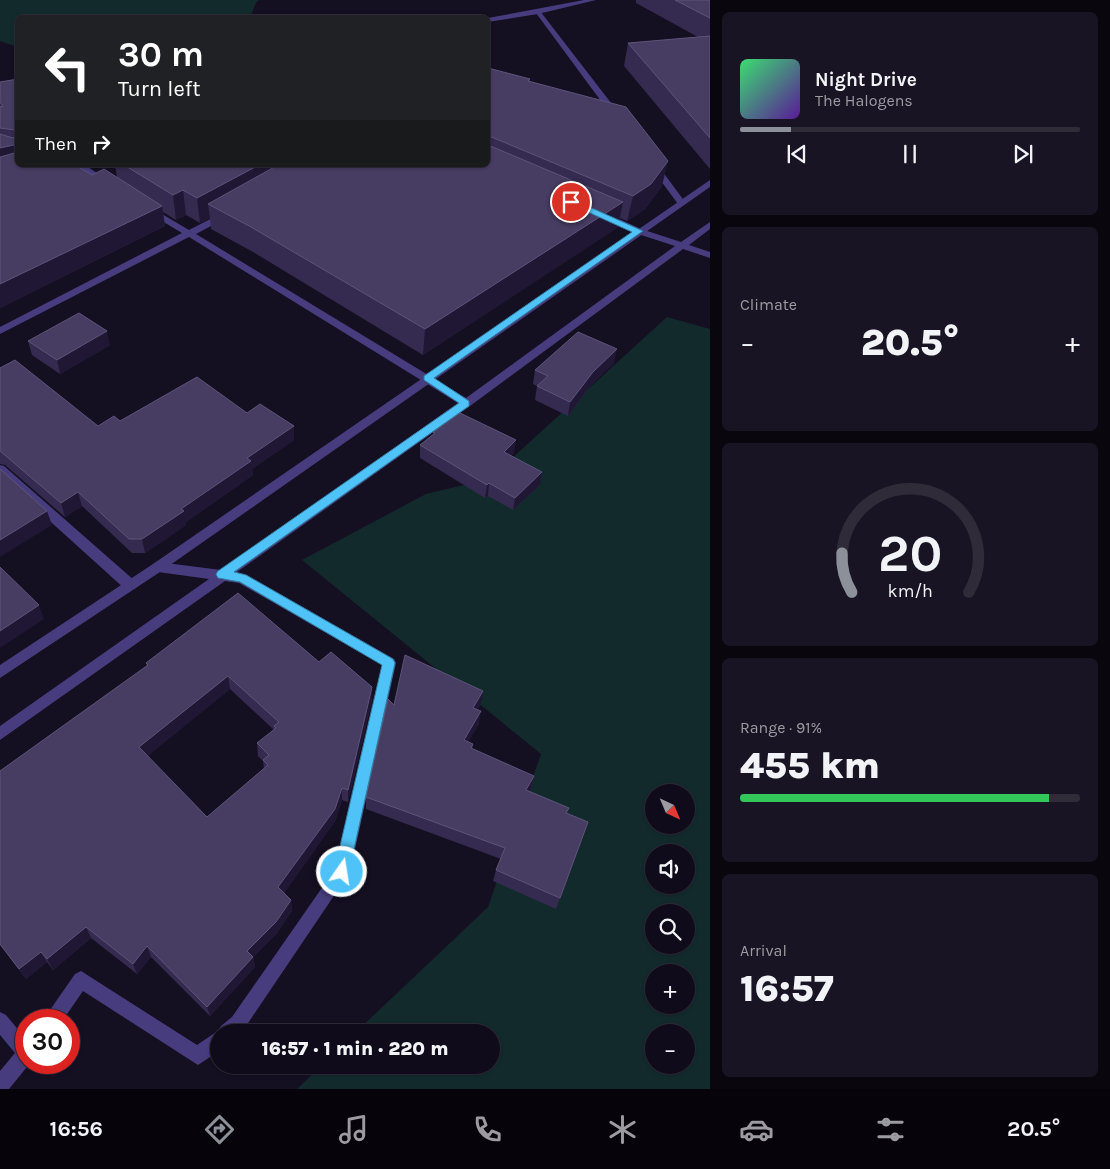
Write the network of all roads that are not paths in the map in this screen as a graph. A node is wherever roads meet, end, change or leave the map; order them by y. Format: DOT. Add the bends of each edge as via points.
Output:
graph roads {
  1 [pos="593,0"];
  2 [pos="538,12"];
  3 [pos="490,20"];
  4 [pos="622,123"];
  5 [pos="652,163"];
  6 [pos="81,167"];
  7 [pos="710,183"];
  8 [pos="110,185"];
  9 [pos="681,202"];
  10 [pos="142,205"];
  11 [pos="231,212"];
  12 [pos="594,212"];
  13 [pos="710,225"];
  14 [pos="638,231"];
  15 [pos="190,235"];
  16 [pos="682,246"];
  17 [pos="710,255"];
  18 [pos="0,331"];
  19 [pos="428,378"];
  20 [pos="466,403"];
  21 [pos="0,468"];
  22 [pos="158,567"];
  23 [pos="222,574"];
  24 [pos="130,585"];
  25 [pos="0,672"];
  26 [pos="0,734"];
  27 [pos="60,1009"];
  28 [pos="0,1021"];
  29 [pos="238,1024"];
  30 [pos="15,1040"];
  31 [pos="210,1046"];
  32 [pos="15,1067"];
  33 [pos="0,1085"];
  1 -- 2 [label="street"];
  2 -- 3 [label="street"];
  2 -- 4 [label="street"];
  5 -- 9 [label="street"];
  6 -- 8 [label="street"];
  7 -- 9 [label="street"];
  9 -- 14 [label="street"];
  10 -- 15 [label="street"];
  11 -- 15 [label="street"];
  12 -- 14 [label="street"];
  13 -- 16 [label="street"];
  14 -- 16 [label="street"];
  14 -- 19 [label="street"];
  15 -- 18 [label="street"];
  15 -- 19 [label="street"];
  16 -- 17 [label="street"];
  16 -- 20 [label="street"];
  19 -- 20 [label="street"];
  19 -- 22 [label="street"];
  20 -- 23 [label="street"];
  21 -- 24 [label="street"];
  22 -- 23 [label="street"];
  22 -- 24 [label="street"];
  23 -- 26 [label="street"];
  23 -- 29 [label="street" via="242,578 389,663 342,872"];
  24 -- 25 [label="street"];
  27 -- 31 [label="street" via="82,980 198,1056"];
  28 -- 30 [label="street"];
  32 -- 33 [label="street"];
}
